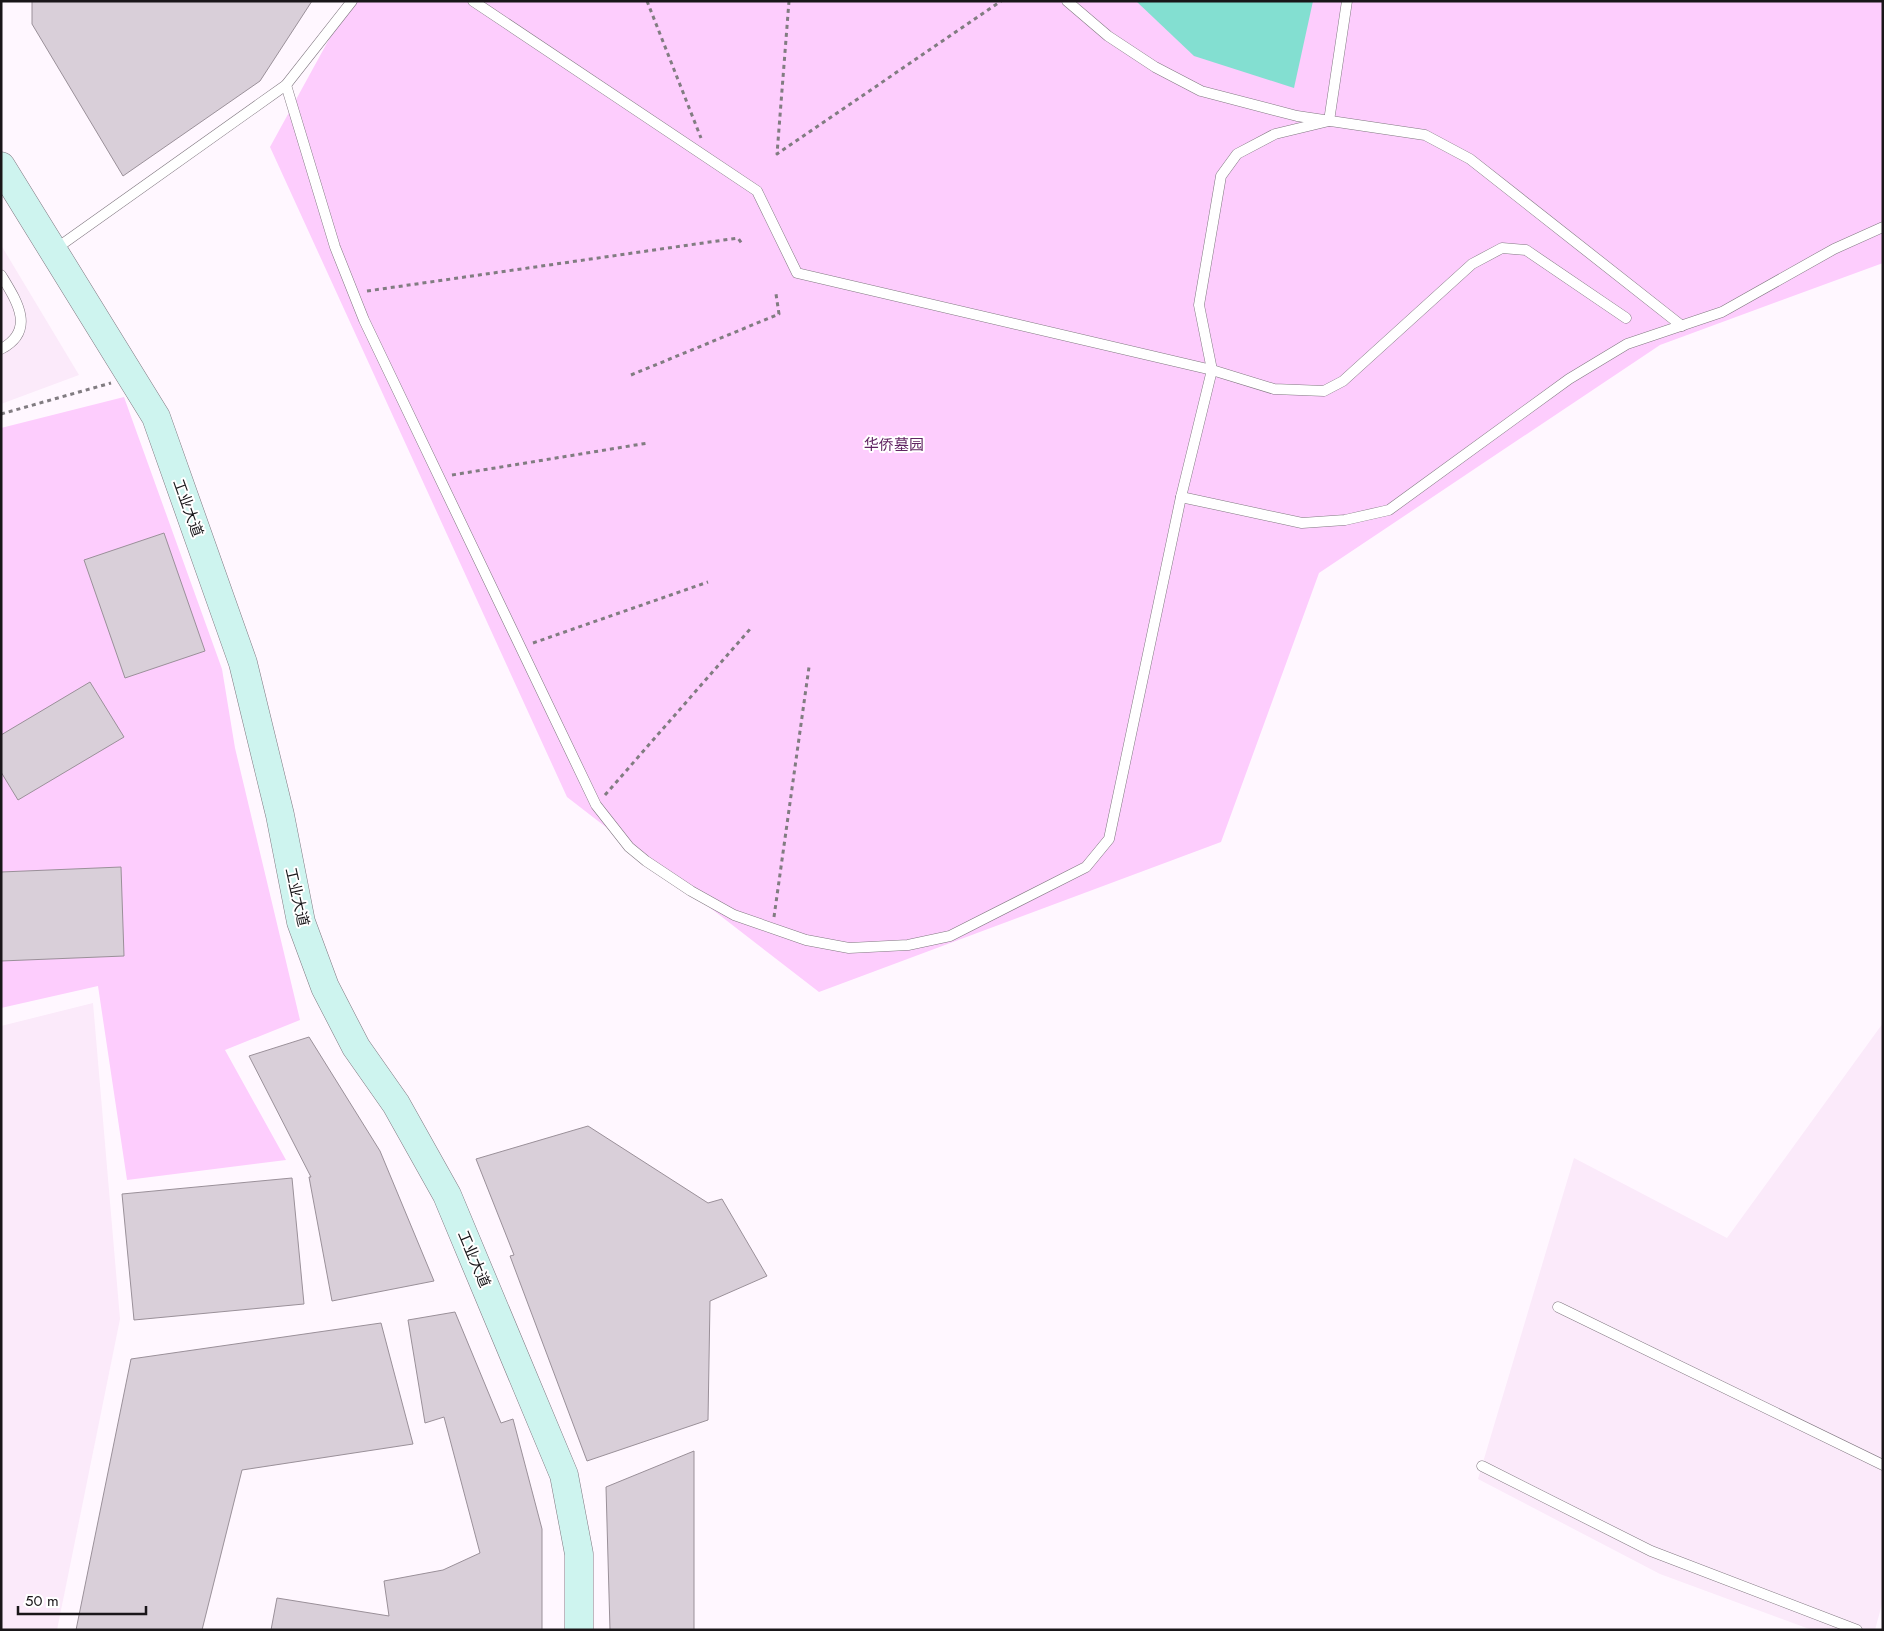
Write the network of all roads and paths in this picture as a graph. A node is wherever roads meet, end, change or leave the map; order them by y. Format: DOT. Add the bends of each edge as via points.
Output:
graph roads {
  1 [pos="352,1"];
  2 [pos="473,1"];
  3 [pos="647,1"];
  4 [pos="789,1"];
  5 [pos="1001,1"];
  6 [pos="1067,1"];
  7 [pos="1347,1"];
  8 [pos="286,85"];
  9 [pos="1329,121"];
  10 [pos="710,159"];
  11 [pos="1,166"];
  12 [pos="1883,228"];
  13 [pos="743,245"];
  14 [pos="53,250"];
  15 [pos="1,275"];
  16 [pos="354,293"];
  17 [pos="776,294"];
  18 [pos="1626,318"];
  19 [pos="1682,326"];
  20 [pos="1,349"];
  21 [pos="1212,370"];
  22 [pos="631,375"];
  23 [pos="131,378"];
  24 [pos="1,414"];
  25 [pos="648,443"];
  26 [pos="440,477"];
  27 [pos="1180,497"];
  28 [pos="708,582"];
  29 [pos="751,628"];
  30 [pos="521,647"];
  31 [pos="809,667"];
  32 [pos="596,805"];
  33 [pos="773,928"];
  34 [pos="1558,1307"];
  35 [pos="1482,1466"];
  36 [pos="1883,1466"];
  37 [pos="579,1630"];
  38 [pos="1857,1630"];
  1 -- 8 [label="lane"];
  2 -- 10 [label="lane"];
  3 -- 10 [label="path"];
  4 -- 5 [label="path" via="777,154"];
  6 -- 9 [label="lane" via="1108,36 1155,67 1201,91"];
  7 -- 9 [label="lane"];
  8 -- 14 [label="lane"];
  8 -- 16 [label="lane" via="335,247"];
  9 -- 19 [label="lane" via="1425,135 1470,159"];
  9 -- 21 [label="lane" via="1275,134 1237,154 1221,176 1199,305"];
  10 -- 21 [label="lane" via="757,191 797,273"];
  11 -- 14 [label="street, 工业大道"];
  12 -- 19 [label="lane" via="1834,249 1722,312"];
  13 -- 16 [label="path" via="738,238"];
  14 -- 23 [label="street, 工业大道"];
  15 -- 20 [label="lane" via="22,317 16,338"];
  16 -- 26 [label="lane"];
  17 -- 22 [label="path" via="779,314"];
  18 -- 21 [label="lane" via="1526,250 1502,248 1472,264 1343,381 1324,391 1274,389"];
  19 -- 27 [label="lane" via="1627,344 1568,379 1389,510 1345,520 1302,523"];
  21 -- 27 [label="lane"];
  23 -- 24 [label="path"];
  23 -- 37 [label="street, 工业大道" via="156,418 243,663 280,815 301,922 325,987 356,1047 396,1104 447,1195 564,1476 579,1554"];
  25 -- 26 [label="path"];
  26 -- 30 [label="lane"];
  27 -- 33 [label="lane" via="1109,839 1086,867 950,936 908,945 849,948 806,940"];
  28 -- 30 [label="path"];
  29 -- 32 [label="path"];
  30 -- 32 [label="lane"];
  31 -- 33 [label="path"];
  32 -- 33 [label="lane" via="628,847 646,861 734,915"];
  34 -- 36 [label="lane"];
  35 -- 38 [label="lane" via="1651,1551"];
}
